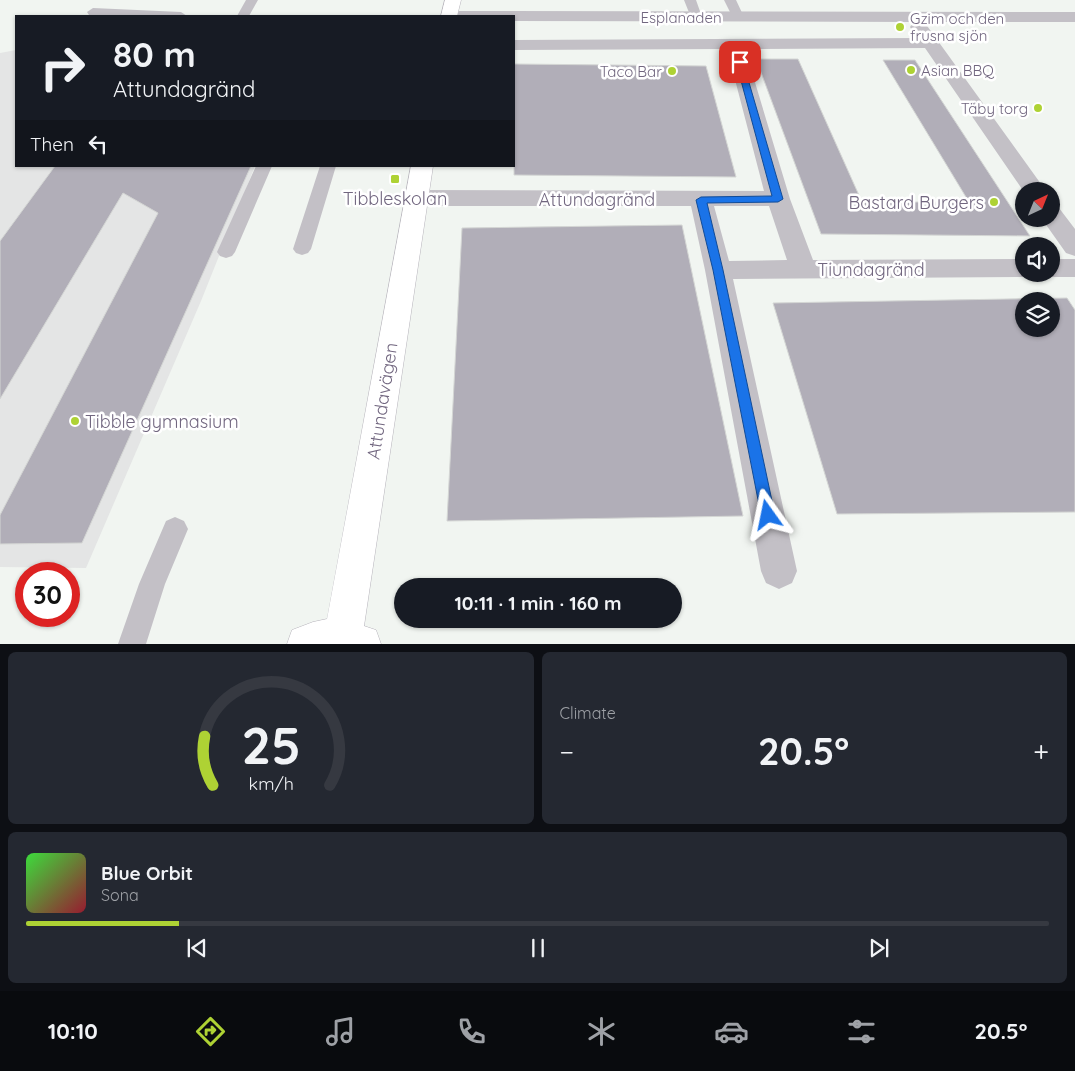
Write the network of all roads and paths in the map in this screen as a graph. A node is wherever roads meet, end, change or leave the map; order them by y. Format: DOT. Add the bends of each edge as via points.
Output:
graph roads {
  1 [pos="252,0"];
  2 [pos="452,0"];
  3 [pos="690,0"];
  4 [pos="730,0"];
  5 [pos="92,12"];
  6 [pos="159,15"];
  7 [pos="244,15"];
  8 [pos="449,15"];
  9 [pos="515,16"];
  10 [pos="696,17"];
  11 [pos="738,17"];
  12 [pos="1075,17"];
  13 [pos="912,18"];
  14 [pos="928,42"];
  15 [pos="515,45"];
  16 [pos="735,45"];
  17 [pos="264,167"];
  18 [pos="328,167"];
  19 [pos="422,167"];
  20 [pos="1029,182"];
  21 [pos="416,198"];
  22 [pos="778,199"];
  23 [pos="701,200"];
  24 [pos="1060,226"];
  25 [pos="1075,247"];
  26 [pos="302,249"];
  27 [pos="226,252"];
  28 [pos="1015,268"];
  29 [pos="1060,268"];
  30 [pos="1075,268"];
  31 [pos="802,269"];
  32 [pos="718,270"];
  33 [pos="175,529"];
  34 [pos="779,571"];
  35 [pos="353,640"];
  36 [pos="132,644"];
  37 [pos="306,644"];
  1 -- 7 [label="lane"];
  2 -- 8 [label="street"];
  3 -- 10 [label="lane"];
  4 -- 11 [label="lane"];
  5 -- 6 [label="lane"];
  9 -- 10 [label="street, Esplanaden"];
  10 -- 11 [label="street, Esplanaden"];
  11 -- 13 [label="street, Esplanaden"];
  12 -- 13 [label="street, Esplanaden"];
  13 -- 14 [label="street"];
  14 -- 16 [label="street, Esplanaden"];
  14 -- 20 [label="street"];
  15 -- 16 [label="street, Esplanaden"];
  16 -- 22 [label="street"];
  17 -- 27 [label="lane"];
  18 -- 26 [label="lane"];
  19 -- 21 [label="street, Attundavägen"];
  21 -- 23 [label="street, Attundagränd"];
  21 -- 35 [label="street, Attundavägen"];
  22 -- 23 [label="street, Attundagränd"];
  22 -- 31 [label="street"];
  23 -- 32 [label="street"];
  24 -- 25 [label="street"];
  28 -- 31 [label="street, Tiundagränd"];
  29 -- 30 [label="street"];
  31 -- 32 [label="street, Tiundagränd"];
  32 -- 34 [label="street"];
  33 -- 36 [label="lane"];
  35 -- 37 [label="street" via="315,639"];
}
